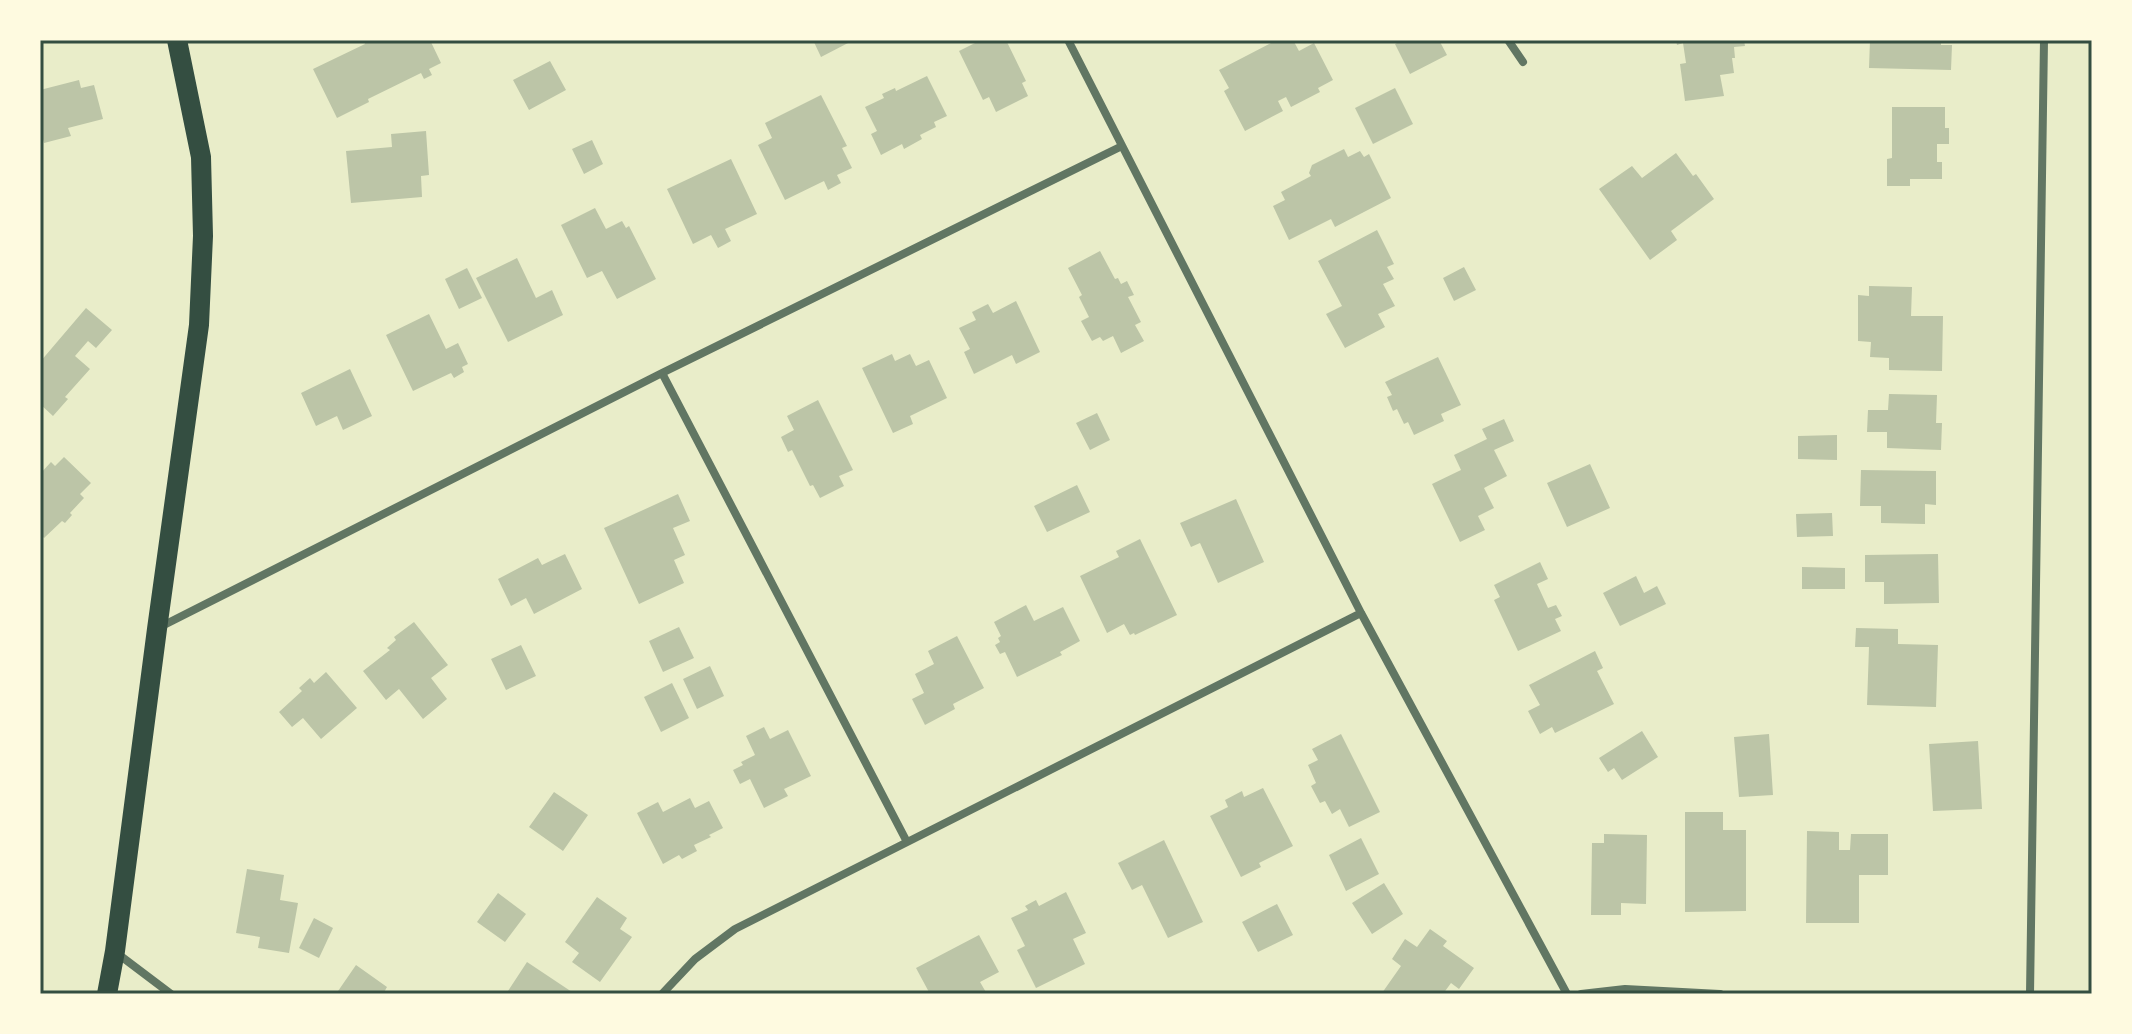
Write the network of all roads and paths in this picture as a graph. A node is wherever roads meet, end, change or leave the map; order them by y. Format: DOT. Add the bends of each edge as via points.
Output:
graph roads {
  1 [pos="177,40"];
  2 [pos="1068,40"];
  3 [pos="1508,40"];
  4 [pos="2044,40"];
  5 [pos="1523,62"];
  6 [pos="1122,146"];
  7 [pos="662,373"];
  8 [pos="1361,613"];
  9 [pos="157,629"];
  10 [pos="907,842"];
  11 [pos="115,951"];
  12 [pos="107,994"];
  13 [pos="171,994"];
  14 [pos="662,994"];
  15 [pos="1567,994"];
  16 [pos="1581,994"];
  17 [pos="1720,994"];
  18 [pos="2030,994"];
  1 -- 9 [label="main road" via="201,157 203,236 199,325"];
  2 -- 6 [label="street"];
  3 -- 5 [label="street"];
  4 -- 18 [label="street"];
  6 -- 7 [label="street"];
  6 -- 8 [label="street"];
  7 -- 9 [label="street"];
  7 -- 10 [label="street"];
  8 -- 10 [label="street"];
  8 -- 15 [label="street"];
  9 -- 11 [label="main road"];
  10 -- 14 [label="street" via="735,929 695,959"];
  11 -- 12 [label="main road"];
  11 -- 13 [label="street"];
  16 -- 17 [label="street" via="1625,989"];
}
